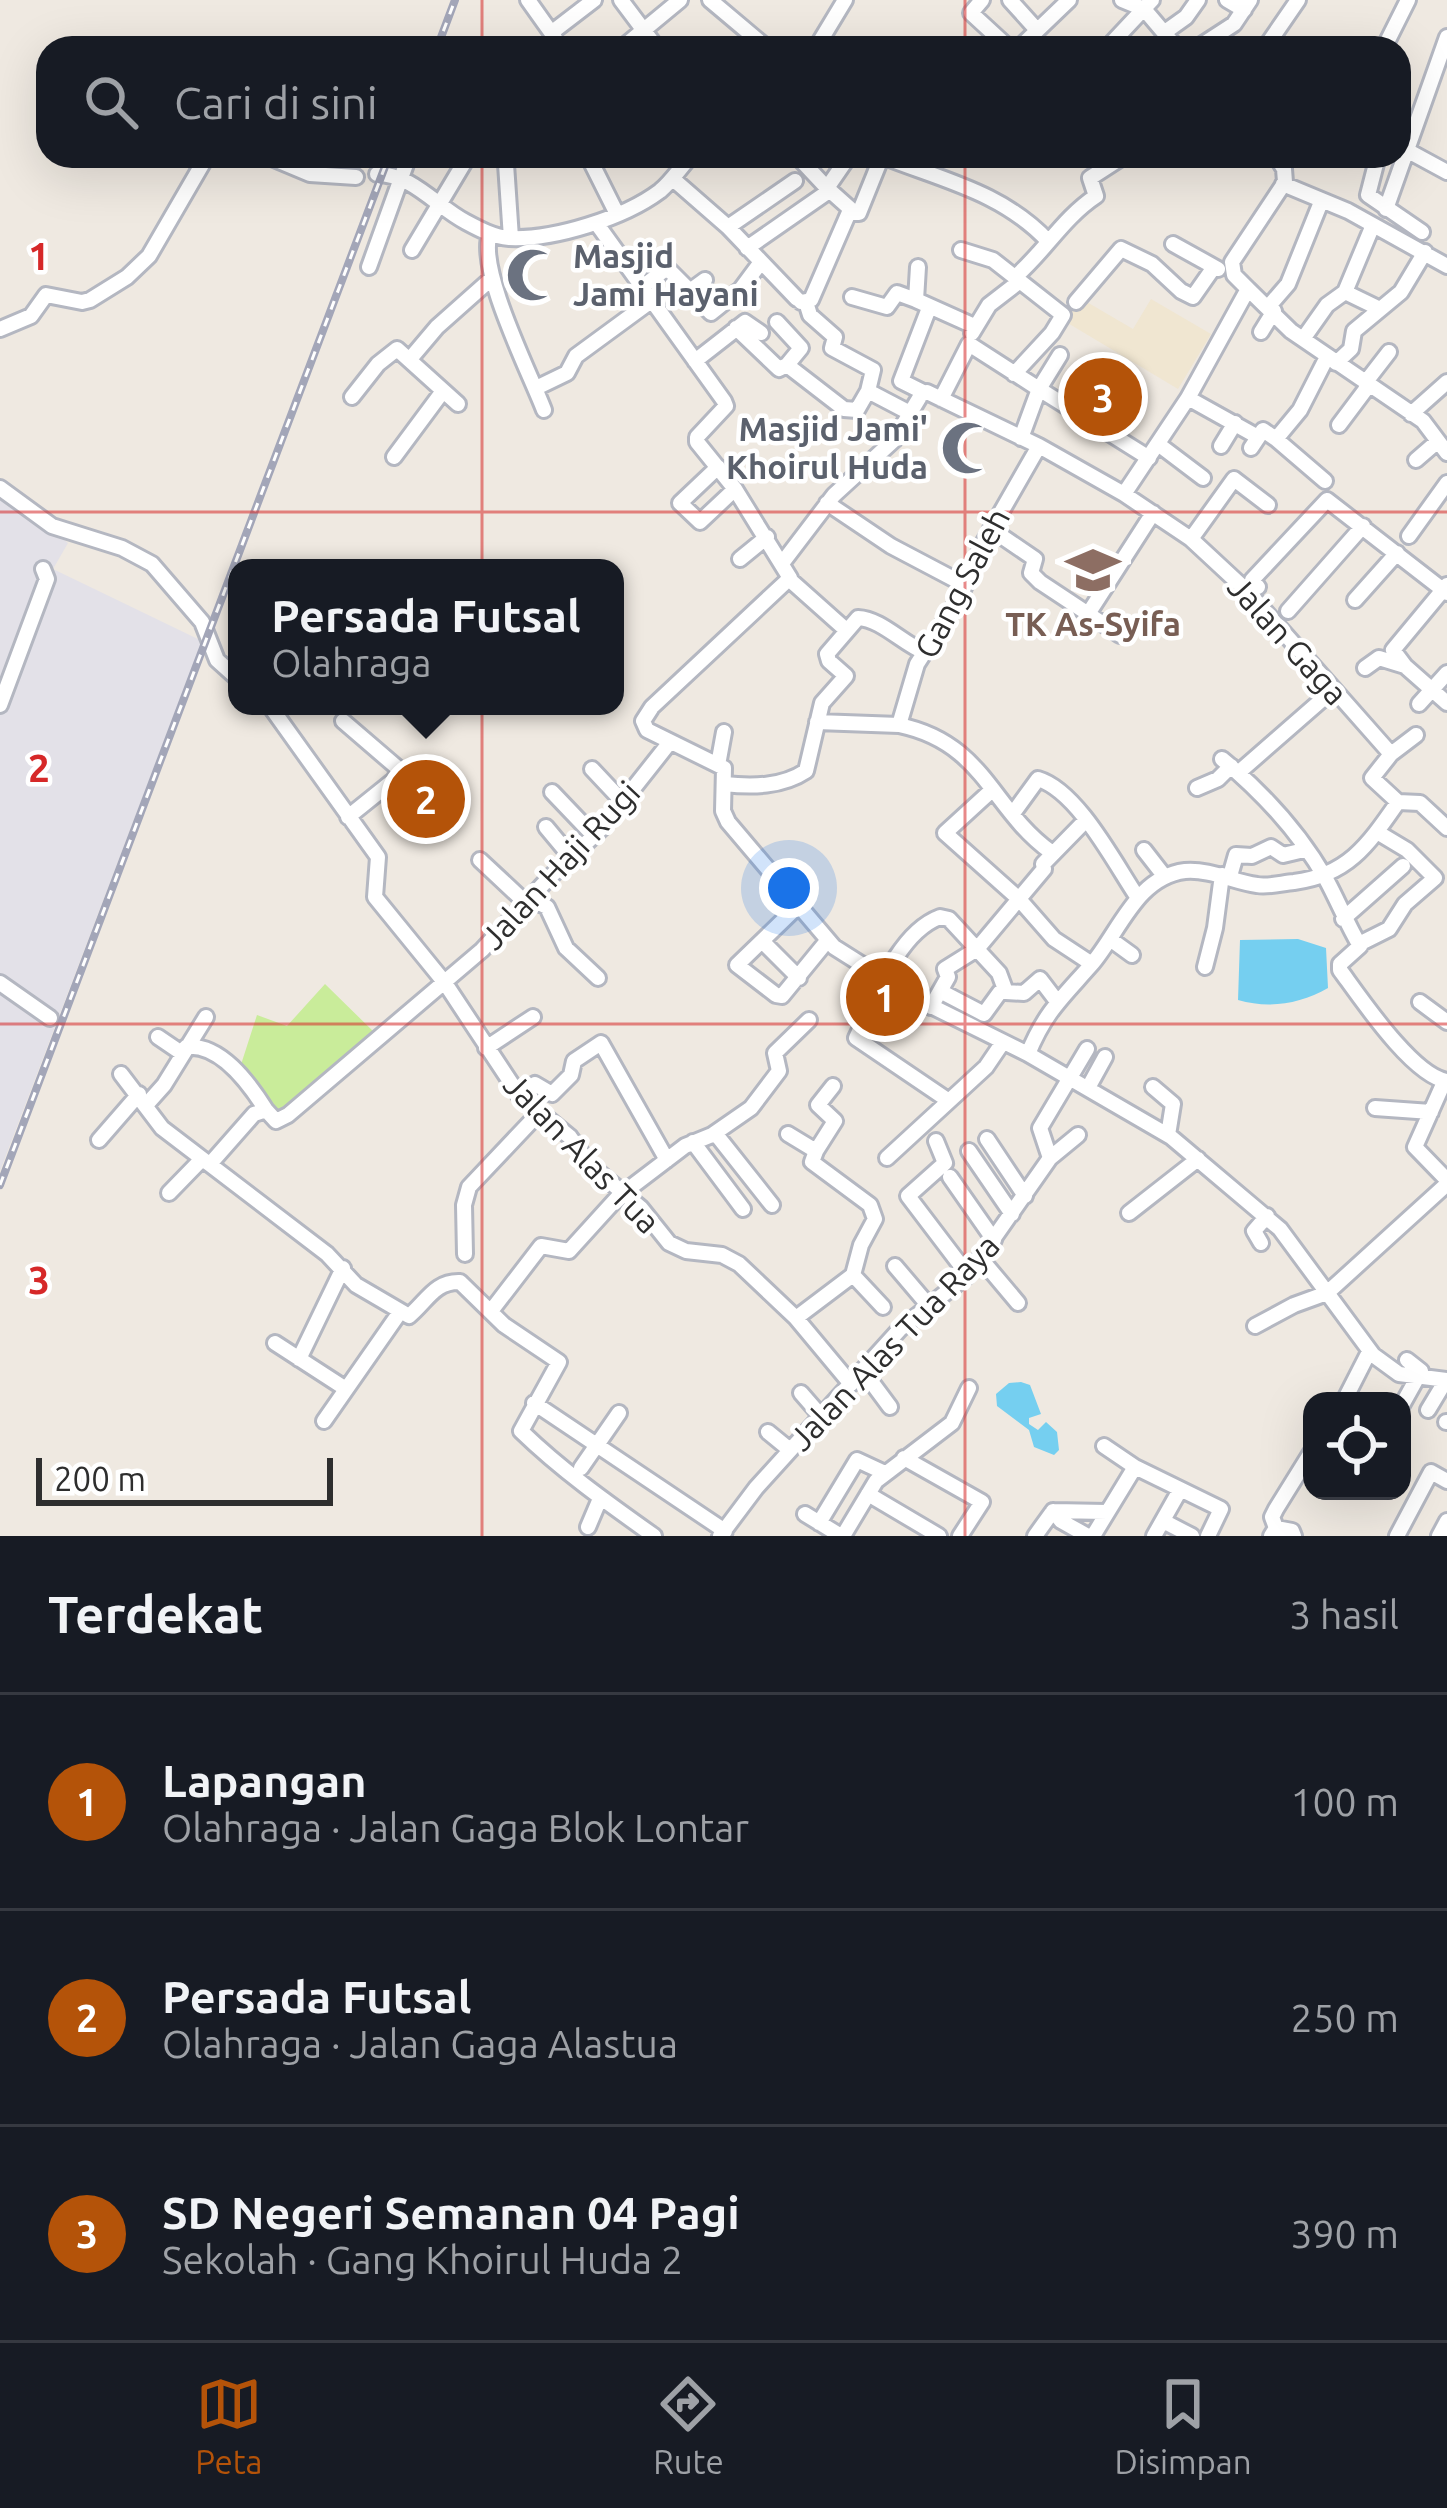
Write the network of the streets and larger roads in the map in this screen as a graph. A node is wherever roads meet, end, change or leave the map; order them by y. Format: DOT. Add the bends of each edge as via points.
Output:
graph roads {
  1 [pos="594,0"];
  2 [pos="621,0"];
  3 [pos="680,0"];
  4 [pos="710,0"];
  5 [pos="845,0"];
  6 [pos="982,0"];
  7 [pos="1010,0"];
  8 [pos="1069,0"];
  9 [pos="1122,0"];
  10 [pos="1198,0"];
  11 [pos="1227,0"];
  12 [pos="1298,0"];
  13 [pos="535,2"];
  14 [pos="1405,2"];
  15 [pos="1148,5"];
  16 [pos="1247,5"];
  17 [pos="1036,30"];
  18 [pos="644,31"];
  19 [pos="1166,32"];
  20 [pos="547,36"];
  21 [pos="554,36"];
  22 [pos="638,36"];
  23 [pos="648,36"];
  24 [pos="751,36"];
  25 [pos="823,36"];
  26 [pos="996,36"];
  27 [pos="1030,36"];
  28 [pos="1118,36"];
  29 [pos="1169,36"];
  30 [pos="1218,36"];
  31 [pos="1272,36"];
  32 [pos="1389,36"];
  33 [pos="1447,38"];
  34 [pos="1441,70"];
  35 [pos="1411,131"];
  36 [pos="1411,151"];
  37 [pos="1445,166"];
  38 [pos="200,168"];
  39 [pos="296,168"];
  40 [pos="406,168"];
  41 [pos="460,168"];
  42 [pos="506,168"];
  43 [pos="594,168"];
  44 [pos="682,168"];
  45 [pos="808,168"];
  46 [pos="841,168"];
  47 [pos="877,168"];
  48 [pos="910,168"];
  49 [pos="1105,168"];
  50 [pos="1283,168"];
  51 [pos="1375,168"];
  52 [pos="1397,168"];
  53 [pos="376,174"];
  54 [pos="356,177"];
  55 [pos="673,179"];
  56 [pos="402,181"];
  57 [pos="796,181"];
  58 [pos="1283,184"];
  59 [pos="828,189"];
  60 [pos="1321,202"];
  61 [pos="441,203"];
  62 [pos="1386,209"];
  63 [pos="850,210"];
  64 [pos="617,214"];
  65 [pos="597,224"];
  66 [pos="1373,225"];
  67 [pos="728,226"];
  68 [pos="1422,232"];
  69 [pos="490,234"];
  70 [pos="511,238"];
  71 [pos="1048,241"];
  72 [pos="1173,244"];
  73 [pos="747,248"];
  74 [pos="412,250"];
  75 [pos="961,250"];
  76 [pos="1425,252"];
  77 [pos="761,262"];
  78 [pos="1447,266"];
  79 [pos="918,267"];
  80 [pos="1214,267"];
  81 [pos="369,268"];
  82 [pos="1234,275"];
  83 [pos="491,279"];
  84 [pos="1018,279"];
  85 [pos="705,280"];
  86 [pos="690,290"];
  87 [pos="1248,290"];
  88 [pos="1345,292"];
  89 [pos="646,294"];
  90 [pos="852,297"];
  91 [pos="801,301"];
  92 [pos="1076,302"];
  93 [pos="923,304"];
  94 [pos="1271,309"];
  95 [pos="1380,310"];
  96 [pos="777,322"];
  97 [pos="974,326"];
  98 [pos="0,329"];
  99 [pos="1261,332"];
  100 [pos="757,337"];
  101 [pos="1303,339"];
  102 [pos="969,344"];
  103 [pos="1389,352"];
  104 [pos="1060,356"];
  105 [pos="410,359"];
  106 [pos="1332,360"];
  107 [pos="695,361"];
  108 [pos="787,365"];
  109 [pos="1014,374"];
  110 [pos="1447,382"];
  111 [pos="1367,384"];
  112 [pos="536,388"];
  113 [pos="1039,388"];
  114 [pos="443,391"];
  115 [pos="868,391"];
  116 [pos="923,392"];
  117 [pos="352,397"];
  118 [pos="1188,398"];
  119 [pos="941,399"];
  120 [pos="458,404"];
  121 [pos="544,410"];
  122 [pos="910,413"];
  123 [pos="1411,414"];
  124 [pos="1234,423"];
  125 [pos="1339,424"];
  126 [pos="1021,438"];
  127 [pos="1276,439"];
  128 [pos="1039,446"];
  129 [pos="1221,446"];
  130 [pos="1443,447"];
  131 [pos="1153,451"];
  132 [pos="394,458"];
  133 [pos="1416,460"];
  134 [pos="718,467"];
  135 [pos="1203,478"];
  136 [pos="1325,481"];
  137 [pos="1447,483"];
  138 [pos="0,488"];
  139 [pos="735,489"];
  140 [pos="1124,494"];
  141 [pos="827,503"];
  142 [pos="1268,505"];
  143 [pos="1153,513"];
  144 [pos="1363,526"];
  145 [pos="991,529"];
  146 [pos="1409,536"];
  147 [pos="766,537"];
  148 [pos="1191,539"];
  149 [pos="1397,553"];
  150 [pos="740,559"];
  151 [pos="783,562"];
  152 [pos="43,569"];
  153 [pos="790,580"];
  154 [pos="1252,580"];
  155 [pos="965,585"];
  156 [pos="1446,589"];
  157 [pos="1355,600"];
  158 [pos="1288,611"];
  159 [pos="1088,614"];
  160 [pos="845,629"];
  161 [pos="1120,635"];
  162 [pos="924,652"];
  163 [pos="1406,667"];
  164 [pos="1365,668"];
  165 [pos="228,669"];
  166 [pos="1447,673"];
  167 [pos="1333,690"];
  168 [pos="1432,690"];
  169 [pos="1447,703"];
  170 [pos="1419,704"];
  171 [pos="0,705"];
  172 [pos="276,715"];
  173 [pos="344,721"];
  174 [pos="817,722"];
  175 [pos="898,725"];
  176 [pos="724,732"];
  177 [pos="1416,735"];
  178 [pos="670,742"];
  179 [pos="1391,754"];
  180 [pos="718,765"];
  181 [pos="1230,766"];
  182 [pos="592,769"];
  183 [pos="724,784"];
  184 [pos="1197,788"];
  185 [pos="992,790"];
  186 [pos="552,792"];
  187 [pos="623,802"];
  188 [pos="1398,802"];
  189 [pos="1014,812"];
  190 [pos="348,818"];
  191 [pos="1086,820"];
  192 [pos="546,826"];
  193 [pos="1447,828"];
  194 [pos="1377,832"];
  195 [pos="594,836"];
  196 [pos="1144,850"];
  197 [pos="1304,850"];
  198 [pos="1052,852"];
  199 [pos="571,857"];
  200 [pos="480,860"];
  201 [pos="1403,866"];
  202 [pos="1226,876"];
  203 [pos="1165,877"];
  204 [pos="1325,878"];
  205 [pos="1138,898"];
  206 [pos="1019,899"];
  207 [pos="528,901"];
  208 [pos="800,905"];
  209 [pos="1343,920"];
  210 [pos="1110,939"];
  211 [pos="762,941"];
  212 [pos="827,941"];
  213 [pos="1359,944"];
  214 [pos="977,949"];
  215 [pos="1132,955"];
  216 [pos="1092,964"];
  217 [pos="1205,967"];
  218 [pos="799,978"];
  219 [pos="598,979"];
  220 [pos="884,980"];
  221 [pos="0,983"];
  222 [pos="445,983"];
  223 [pos="940,992"];
  224 [pos="1006,992"];
  225 [pos="1056,1000"];
  226 [pos="1420,1002"];
  227 [pos="931,1007"];
  228 [pos="206,1017"];
  229 [pos="533,1017"];
  230 [pos="50,1018"];
  231 [pos="808,1020"];
  232 [pos="1447,1022"];
  233 [pos="158,1037"];
  234 [pos="1004,1042"];
  235 [pos="487,1048"];
  236 [pos="1087,1049"];
  237 [pos="184,1051"];
  238 [pos="1028,1054"];
  239 [pos="1105,1057"];
  240 [pos="121,1074"];
  241 [pos="1070,1078"];
  242 [pos="1446,1082"];
  243 [pos="833,1086"];
  244 [pos="1154,1087"];
  245 [pos="1088,1088"];
  246 [pos="519,1095"];
  247 [pos="143,1099"];
  248 [pos="950,1101"];
  249 [pos="1375,1108"];
  250 [pos="266,1110"];
  251 [pos="1431,1112"];
  252 [pos="539,1113"];
  253 [pos="715,1133"];
  254 [pos="788,1133"];
  255 [pos="1168,1135"];
  256 [pos="1078,1136"];
  257 [pos="987,1139"];
  258 [pos="99,1140"];
  259 [pos="693,1142"];
  260 [pos="936,1142"];
  261 [pos="816,1151"];
  262 [pos="969,1151"];
  263 [pos="887,1158"];
  264 [pos="1050,1158"];
  265 [pos="1198,1159"];
  266 [pos="668,1160"];
  267 [pos="206,1161"];
  268 [pos="950,1177"];
  269 [pos="1447,1182"];
  270 [pos="169,1193"];
  271 [pos="624,1194"];
  272 [pos="1025,1196"];
  273 [pos="772,1205"];
  274 [pos="743,1209"];
  275 [pos="1129,1213"];
  276 [pos="1012,1214"];
  277 [pos="1267,1216"];
  278 [pos="994,1240"];
  279 [pos="1261,1243"];
  280 [pos="464,1254"];
  281 [pos="981,1259"];
  282 [pos="895,1266"];
  283 [pos="343,1268"];
  284 [pos="853,1275"];
  285 [pos="968,1275"];
  286 [pos="1327,1294"];
  287 [pos="1018,1304"];
  288 [pos="929,1306"];
  289 [pos="883,1307"];
  290 [pos="400,1312"];
  291 [pos="491,1312"];
  292 [pos="796,1318"];
  293 [pos="1255,1325"];
  294 [pos="275,1343"];
  295 [pos="1370,1352"];
  296 [pos="299,1359"];
  297 [pos="1407,1360"];
  298 [pos="864,1372"];
  299 [pos="1419,1377"];
  300 [pos="1446,1380"];
  301 [pos="851,1384"];
  302 [pos="969,1388"];
  303 [pos="346,1389"];
  304 [pos="1348,1392"];
  305 [pos="1410,1392"];
  306 [pos="801,1393"];
  307 [pos="534,1403"];
  308 [pos="890,1407"];
  309 [pos="1428,1410"];
  310 [pos="619,1413"];
  311 [pos="820,1415"];
  312 [pos="324,1420"];
  313 [pos="768,1432"];
  314 [pos="598,1444"];
  315 [pos="1104,1446"];
  316 [pos="790,1450"];
  317 [pos="904,1458"];
  318 [pos="1303,1466"];
  319 [pos="1136,1467"];
  320 [pos="581,1468"];
  321 [pos="885,1473"];
  322 [pos="1447,1481"];
  323 [pos="1180,1490"];
  324 [pos="868,1494"];
  325 [pos="599,1501"];
  326 [pos="1053,1511"];
  327 [pos="1107,1512"];
  328 [pos="1162,1521"];
  329 [pos="1447,1521"];
  330 [pos="588,1527"];
  331 [pos="1273,1532"];
  332 [pos="722,1534"];
  333 [pos="1403,1534"];
  334 [pos="654,1536"];
  335 [pos="842,1536"];
  336 [pos="939,1536"];
  337 [pos="960,1536"];
  338 [pos="1035,1536"];
  339 [pos="1090,1536"];
  340 [pos="1154,1536"];
  341 [pos="1192,1536"];
  342 [pos="1208,1536"];
  343 [pos="1294,1536"];
  344 [pos="1439,1536"];
  1 -- 21 [label="street"];
  2 -- 18 [label="street"];
  3 -- 18 [label="street"];
  4 -- 24 [label="street"];
  5 -- 25 [label="street"];
  6 -- 26 [label="street" via="971,13"];
  7 -- 17 [label="street"];
  8 -- 17 [label="street"];
  9 -- 15 [label="street"];
  10 -- 19 [label="street"];
  11 -- 16 [label="street"];
  12 -- 31 [label="street"];
  13 -- 20 [label="street"];
  14 -- 32 [label="street"];
  15 -- 19 [label="street"];
  15 -- 28 [label="street"];
  16 -- 30 [label="street"];
  17 -- 27 [label="street"];
  18 -- 22 [label="street"];
  18 -- 23 [label="street"];
  19 -- 29 [label="street"];
  33 -- 34 [label="street"];
  34 -- 35 [label="street"];
  36 -- 37 [label="street"];
  38 -- 98 [label="street" via="140,266 90,300 46,295 31,316"];
  39 -- 54 [label="street"];
  40 -- 56 [label="street"];
  41 -- 61 [label="street"];
  42 -- 70 [label="street"];
  43 -- 64 [label="street"];
  44 -- 55 [label="street"];
  45 -- 59 [label="street"];
  46 -- 59 [label="street"];
  47 -- 63 [label="street" via="859,213"];
  48 -- 71 [label="street" via="964,183 1022,214"];
  49 -- 71 [label="street" via="1090,178 1096,196"];
  50 -- 58 [label="street"];
  51 -- 62 [label="street" via="1367,195"];
  52 -- 62 [label="street"];
  53 -- 56 [label="street"];
  55 -- 64 [label="street"];
  55 -- 67 [label="street"];
  56 -- 61 [label="street"];
  56 -- 81 [label="street"];
  57 -- 67 [label="street"];
  58 -- 60 [label="street"];
  58 -- 82 [label="street" via="1232,261"];
  59 -- 63 [label="street"];
  59 -- 73 [label="street"];
  60 -- 66 [label="street"];
  60 -- 94 [label="street"];
  61 -- 69 [label="street"];
  61 -- 74 [label="street"];
  62 -- 68 [label="street"];
  63 -- 91 [label="street" via="811,300"];
  64 -- 65 [label="street"];
  65 -- 70 [label="street"];
  65 -- 89 [label="street"];
  66 -- 76 [label="street"];
  66 -- 88 [label="street"];
  67 -- 73 [label="street"];
  69 -- 70 [label="street"];
  69 -- 83 [label="street"];
  71 -- 84 [label="street"];
  72 -- 80 [label="street"];
  73 -- 77 [label="street"];
  75 -- 84 [label="street"];
  76 -- 78 [label="street"];
  76 -- 95 [label="street"];
  77 -- 86 [label="street" via="711,313"];
  77 -- 91 [label="street"];
  79 -- 93 [label="street"];
  80 -- 82 [label="street"];
  80 -- 92 [label="street" via="1193,297 1121,249"];
  82 -- 87 [label="street"];
  83 -- 105 [label="street"];
  83 -- 112 [label="street"];
  84 -- 97 [label="street"];
  84 -- 109 [label="street" via="1063,318"];
  85 -- 86 [label="street"];
  86 -- 89 [label="street" via="667,268"];
  87 -- 94 [label="street"];
  87 -- 118 [label="street"];
  88 -- 95 [label="street"];
  88 -- 101 [label="street"];
  89 -- 107 [label="street"];
  89 -- 112 [label="street" via="567,373"];
  90 -- 93 [label="street" via="887,307 897,293"];
  91 -- 96 [label="street"];
  91 -- 115 [label="street" via="835,337 832,348 873,370"];
  93 -- 97 [label="street"];
  93 -- 116 [label="street" via="901,381"];
  94 -- 99 [label="street"];
  94 -- 101 [label="street"];
  95 -- 106 [label="street" via="1352,333 1351,349"];
  96 -- 100 [label="street"];
  96 -- 108 [label="street" via="801,348"];
  97 -- 102 [label="street"];
  100 -- 107 [label="street" via="736,328"];
  100 -- 108 [label="street" via="779,369"];
  101 -- 106 [label="street"];
  102 -- 109 [label="street"];
  102 -- 119 [label="street"];
  103 -- 111 [label="street"];
  104 -- 113 [label="street"];
  105 -- 114 [label="street"];
  105 -- 117 [label="street" via="395,350"];
  106 -- 111 [label="street"];
  106 -- 127 [label="street"];
  107 -- 134 [label="street" via="725,406 697,436"];
  108 -- 115 [label="street" via="850,412"];
  109 -- 113 [label="street"];
  110 -- 123 [label="street"];
  111 -- 123 [label="street"];
  111 -- 125 [label="street"];
  112 -- 121 [label="street"];
  113 -- 126 [label="street"];
  113 -- 131 [label="street"];
  114 -- 120 [label="street"];
  114 -- 132 [label="street"];
  115 -- 122 [label="street"];
  116 -- 119 [label="street, Jalan Gaga"];
  116 -- 122 [label="street"];
  118 -- 124 [label="street"];
  118 -- 131 [label="street"];
  119 -- 126 [label="street, Jalan Gaga"];
  122 -- 141 [label="street" via="894,440"];
  123 -- 130 [label="street"];
  124 -- 127 [label="street" via="1255,442 1263,430"];
  124 -- 129 [label="street"];
  126 -- 128 [label="street, Jalan Gaga"];
  127 -- 136 [label="street"];
  128 -- 140 [label="street, Jalan Gaga"];
  128 -- 145 [label="street, Gang Saleh"];
  130 -- 133 [label="street"];
  131 -- 135 [label="street"];
  131 -- 140 [label="street"];
  134 -- 139 [label="street"];
  134 -- 139 [label="street" via="680,502 700,522"];
  137 -- 146 [label="street"];
  138 -- 165 [label="street" via="52,526 144,558 208,631"];
  139 -- 147 [label="street"];
  140 -- 143 [label="street, Jalan Gaga"];
  141 -- 151 [label="street"];
  141 -- 155 [label="street"];
  142 -- 148 [label="street" via="1234,479"];
  143 -- 148 [label="street, Jalan Gaga"];
  143 -- 159 [label="street"];
  144 -- 149 [label="street"];
  144 -- 154 [label="street" via="1327,500"];
  144 -- 158 [label="street"];
  145 -- 155 [label="street, Gang Saleh"];
  145 -- 159 [label="street" via="1035,560 1031,573 1040,582"];
  147 -- 150 [label="street"];
  147 -- 151 [label="street"];
  148 -- 167 [label="street, Jalan Gaga"];
  149 -- 156 [label="street"];
  149 -- 157 [label="street"];
  151 -- 153 [label="street"];
  152 -- 171 [label="street" via="47,579"];
  153 -- 160 [label="street"];
  153 -- 178 [label="street" via="645,715 647,730"];
  155 -- 162 [label="street, Gang Saleh"];
  156 -- 163 [label="street" via="1395,643"];
  159 -- 161 [label="street"];
  160 -- 162 [label="street" via="865,618"];
  160 -- 174 [label="street" via="827,654 845,679"];
  162 -- 175 [label="street, Gang Saleh"];
  163 -- 164 [label="street" via="1379,658"];
  163 -- 168 [label="street"];
  166 -- 168 [label="street"];
  167 -- 179 [label="street, Jalan Gaga"];
  167 -- 181 [label="street"];
  168 -- 169 [label="street"];
  168 -- 170 [label="street"];
  172 -- 190 [label="street, Jalan Alas Tua"];
  173 -- 190 [label="street" via="400,770"];
  174 -- 175 [label="street"];
  174 -- 183 [label="street" via="802,775 751,787"];
  175 -- 185 [label="street" via="939,736"];
  176 -- 180 [label="street"];
  177 -- 179 [label="street"];
  178 -- 180 [label="street"];
  178 -- 187 [label="street, Jalan Haji Rugi"];
  179 -- 188 [label="street" via="1372,778"];
  180 -- 183 [label="street"];
  181 -- 184 [label="street"];
  181 -- 197 [label="street" via="1263,793"];
  182 -- 187 [label="street"];
  183 -- 208 [label="street" via="728,822"];
  185 -- 189 [label="street"];
  185 -- 206 [label="street" via="945,831"];
  186 -- 195 [label="street"];
  187 -- 195 [label="street, Jalan Haji Rugi"];
  188 -- 193 [label="street" via="1420,803"];
  188 -- 194 [label="street"];
  189 -- 191 [label="street" via="1040,778"];
  189 -- 198 [label="street"];
  190 -- 222 [label="street, Jalan Alas Tua" via="379,860 375,897"];
  191 -- 198 [label="street"];
  191 -- 205 [label="street"];
  192 -- 199 [label="street"];
  194 -- 204 [label="street"];
  194 -- 213 [label="street" via="1435,878 1389,929"];
  195 -- 199 [label="street, Jalan Haji Rugi"];
  196 -- 203 [label="street"];
  197 -- 202 [label="street" via="1236,855"];
  197 -- 204 [label="street"];
  198 -- 206 [label="street"];
  199 -- 207 [label="street, Jalan Haji Rugi"];
  200 -- 207 [label="street"];
  201 -- 209 [label="street"];
  202 -- 203 [label="street"];
  202 -- 204 [label="street" via="1261,886"];
  202 -- 217 [label="street"];
  203 -- 205 [label="street"];
  204 -- 209 [label="street"];
  205 -- 210 [label="street"];
  206 -- 214 [label="street"];
  206 -- 216 [label="street" via="1054,939"];
  207 -- 219 [label="street" via="547,908 566,948"];
  207 -- 222 [label="street, Jalan Haji Rugi"];
  208 -- 211 [label="street"];
  208 -- 212 [label="street"];
  209 -- 213 [label="street"];
  210 -- 215 [label="street"];
  210 -- 216 [label="street"];
  211 -- 218 [label="street"];
  211 -- 218 [label="street" via="736,965 779,996"];
  212 -- 218 [label="street"];
  212 -- 220 [label="street"];
  213 -- 242 [label="street" via="1340,970 1400,1049"];
  214 -- 220 [label="street" via="940,917 900,950"];
  214 -- 223 [label="street" via="945,969"];
  214 -- 224 [label="street"];
  216 -- 225 [label="street"];
  220 -- 227 [label="street"];
  220 -- 248 [label="street" via="856,1041"];
  221 -- 230 [label="street"];
  222 -- 235 [label="street, Jalan Alas Tua"];
  222 -- 250 [label="street, Jalan Haji Rugi" via="288,1115 276,1121"];
  223 -- 224 [label="street" via="984,1014"];
  223 -- 227 [label="street"];
  224 -- 225 [label="street" via="1024,993 1040,979"];
  225 -- 238 [label="street"];
  226 -- 232 [label="street"];
  227 -- 234 [label="street"];
  228 -- 237 [label="street"];
  229 -- 235 [label="street"];
  231 -- 253 [label="street" via="775,1053 779,1071 771,1085"];
  233 -- 237 [label="street"];
  234 -- 238 [label="street"];
  234 -- 248 [label="street"];
  235 -- 246 [label="street, Jalan Alas Tua"];
  236 -- 241 [label="street, Jalan Alas Tua Raya"];
  237 -- 247 [label="street"];
  237 -- 250 [label="street" via="210,1048"];
  238 -- 241 [label="street"];
  239 -- 245 [label="street"];
  240 -- 247 [label="street"];
  241 -- 245 [label="street"];
  241 -- 264 [label="street, Jalan Alas Tua Raya" via="1040,1128"];
  242 -- 251 [label="street"];
  243 -- 261 [label="street" via="818,1105 836,1121"];
  244 -- 255 [label="street" via="1173,1105"];
  245 -- 255 [label="street"];
  246 -- 252 [label="street, Jalan Alas Tua"];
  246 -- 266 [label="street" via="535,1084 552,1094 574,1061 601,1043"];
  247 -- 258 [label="street"];
  247 -- 267 [label="street" via="162,1128"];
  248 -- 263 [label="street"];
  249 -- 251 [label="street"];
  250 -- 267 [label="street"];
  251 -- 269 [label="street" via="1415,1148"];
  252 -- 271 [label="street, Jalan Alas Tua"];
  252 -- 280 [label="street" via="470,1187"];
  253 -- 259 [label="street"];
  253 -- 273 [label="street"];
  254 -- 261 [label="street"];
  255 -- 265 [label="street"];
  256 -- 264 [label="street"];
  257 -- 272 [label="street"];
  259 -- 266 [label="street"];
  259 -- 274 [label="street"];
  260 -- 285 [label="street" via="946,1161 908,1196"];
  261 -- 284 [label="street" via="812,1162 875,1211"];
  262 -- 276 [label="street"];
  264 -- 272 [label="street, Jalan Alas Tua Raya"];
  265 -- 275 [label="street"];
  265 -- 277 [label="street"];
  266 -- 271 [label="street"];
  267 -- 270 [label="street"];
  267 -- 283 [label="street"];
  268 -- 278 [label="street"];
  269 -- 286 [label="street"];
  271 -- 291 [label="street" via="569,1251 541,1246"];
  271 -- 292 [label="street, Jalan Alas Tua" via="674,1246 731,1258"];
  272 -- 276 [label="street, Jalan Alas Tua Raya"];
  276 -- 278 [label="street, Jalan Alas Tua Raya"];
  277 -- 279 [label="street" via="1254,1231"];
  277 -- 286 [label="street"];
  278 -- 281 [label="street, Jalan Alas Tua Raya"];
  281 -- 285 [label="street, Jalan Alas Tua Raya"];
  281 -- 287 [label="street"];
  282 -- 288 [label="street"];
  283 -- 290 [label="street"];
  283 -- 296 [label="street"];
  284 -- 289 [label="street"];
  284 -- 292 [label="street"];
  285 -- 288 [label="street, Jalan Alas Tua Raya"];
  286 -- 293 [label="street"];
  286 -- 295 [label="street"];
  288 -- 298 [label="street, Jalan Alas Tua Raya"];
  290 -- 291 [label="street" via="412,1314 433,1290 456,1281"];
  290 -- 303 [label="street"];
  291 -- 307 [label="street" via="559,1362"];
  292 -- 301 [label="street, Jalan Alas Tua"];
  294 -- 296 [label="street"];
  295 -- 299 [label="street" via="1394,1372"];
  295 -- 304 [label="street"];
  296 -- 303 [label="street"];
  297 -- 299 [label="street"];
  298 -- 301 [label="street, Jalan Alas Tua Raya"];
  298 -- 308 [label="street"];
  299 -- 300 [label="street"];
  299 -- 305 [label="street"];
  300 -- 309 [label="street"];
  301 -- 311 [label="street, Jalan Alas Tua Raya"];
  302 -- 317 [label="street" via="952,1423"];
  303 -- 312 [label="street"];
  306 -- 311 [label="street"];
  307 -- 314 [label="street"];
  307 -- 325 [label="street" via="522,1432"];
  310 -- 314 [label="street"];
  311 -- 316 [label="street, Jalan Alas Tua Raya"];
  313 -- 316 [label="street"];
  314 -- 320 [label="street"];
  314 -- 332 [label="street"];
  315 -- 319 [label="street"];
  316 -- 332 [label="street, Jalan Alas Tua Raya"];
  317 -- 321 [label="street"];
  317 -- 337 [label="street" via="982,1502"];
  318 -- 331 [label="street" via="1272,1517"];
  319 -- 323 [label="street"];
  319 -- 327 [label="street"];
  321 -- 324 [label="street"];
  321 -- 335 [label="street" via="857,1460 812,1519"];
  322 -- 333 [label="street" via="1432,1472"];
  323 -- 328 [label="street"];
  323 -- 342 [label="street" via="1221,1509"];
  324 -- 335 [label="street"];
  324 -- 336 [label="street"];
  325 -- 330 [label="street"];
  325 -- 334 [label="street"];
  326 -- 327 [label="street"];
  326 -- 338 [label="street"];
  326 -- 339 [label="street"];
  327 -- 339 [label="street"];
  328 -- 340 [label="street"];
  328 -- 341 [label="street"];
  329 -- 344 [label="street"];
  331 -- 343 [label="street"];
}
